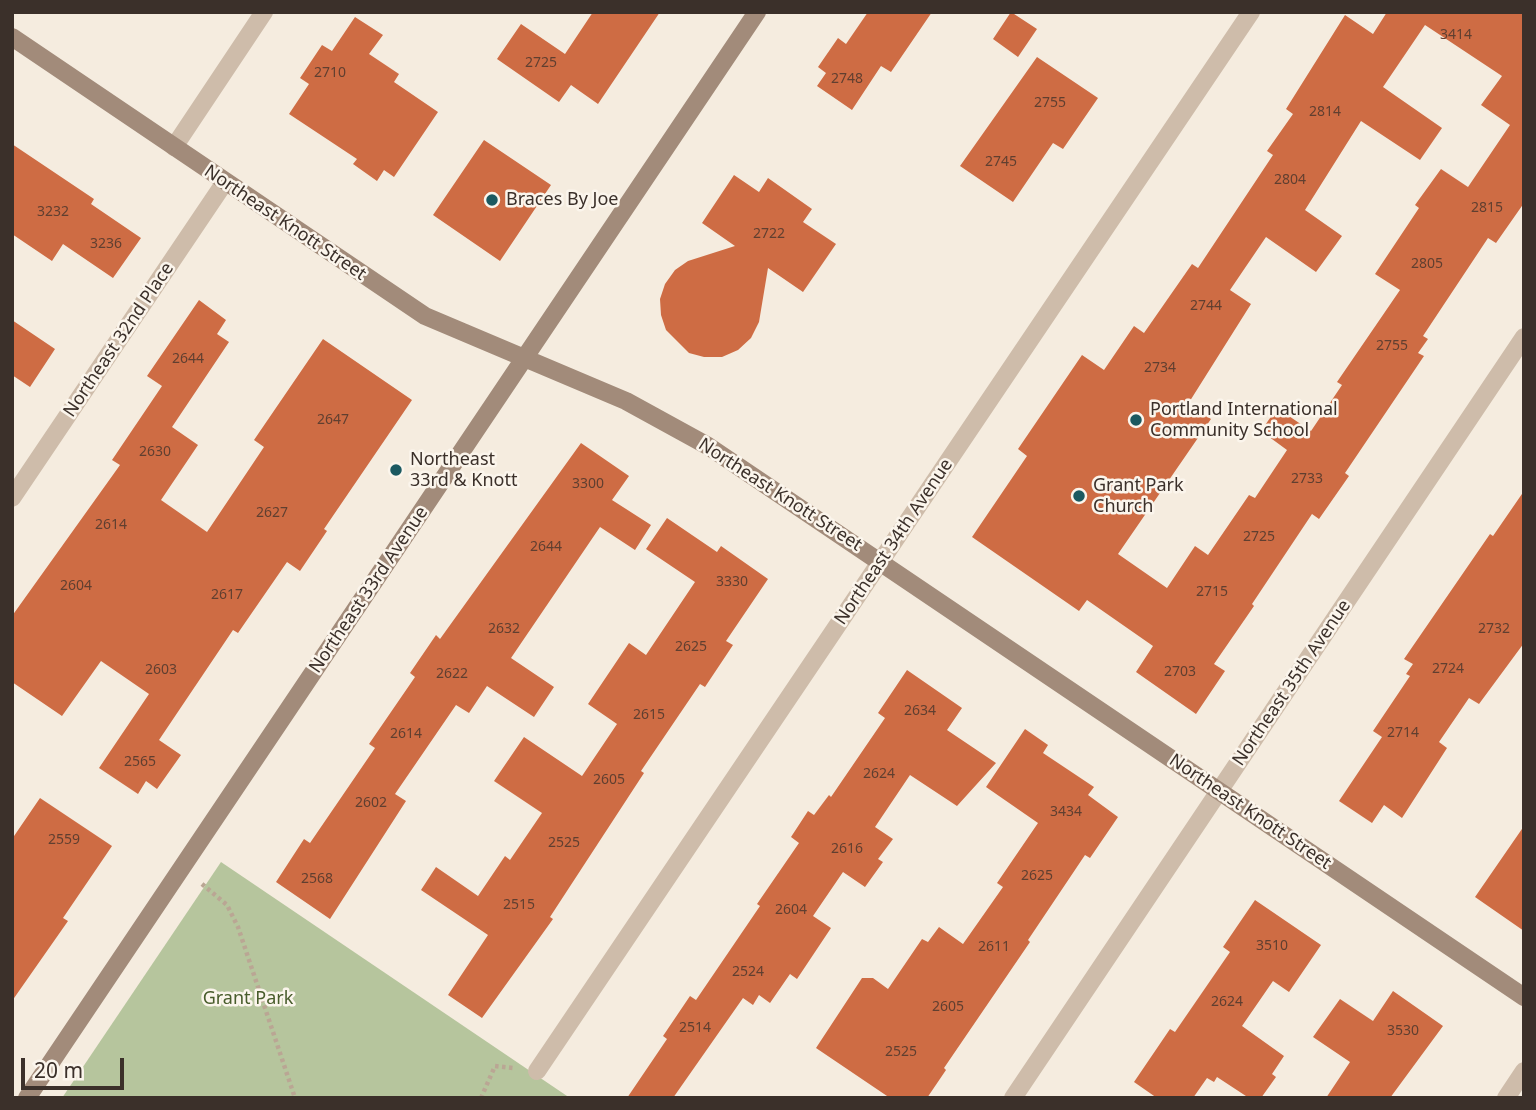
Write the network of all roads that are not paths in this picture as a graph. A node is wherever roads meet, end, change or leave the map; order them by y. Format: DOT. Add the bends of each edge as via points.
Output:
graph roads {
  1 [pos="264,12"];
  2 [pos="757,12"];
  3 [pos="1251,12"];
  4 [pos="12,37"];
  5 [pos="174,147"];
  6 [pos="225,182"];
  7 [pos="1524,337"];
  8 [pos="524,358"];
  9 [pos="12,498"];
  10 [pos="881,561"];
  11 [pos="1219,792"];
  12 [pos="1524,997"];
  13 [pos="537,1071"];
  14 [pos="1524,1071"];
  15 [pos="27,1098"];
  16 [pos="1013,1098"];
  17 [pos="1506,1098"];
  1 -- 5 [label="street"];
  2 -- 8 [label="street, Northeast 33rd Avenue"];
  3 -- 10 [label="street, Northeast 34th Avenue"];
  4 -- 5 [label="street, Northeast Knott Street"];
  5 -- 6 [label="street, Northeast Knott Street"];
  6 -- 8 [label="street, Northeast Knott Street" via="425,316"];
  6 -- 9 [label="street, Northeast 32nd Place"];
  7 -- 11 [label="street, Northeast 35th Avenue"];
  8 -- 10 [label="street, Northeast Knott Street" via="661,418"];
  8 -- 15 [label="street, Northeast 33rd Avenue"];
  10 -- 11 [label="street, Northeast Knott Street"];
  10 -- 13 [label="street, Northeast 34th Avenue"];
  11 -- 12 [label="street, Northeast Knott Street"];
  11 -- 16 [label="street, Northeast 35th Avenue"];
  14 -- 17 [label="street"];
}
